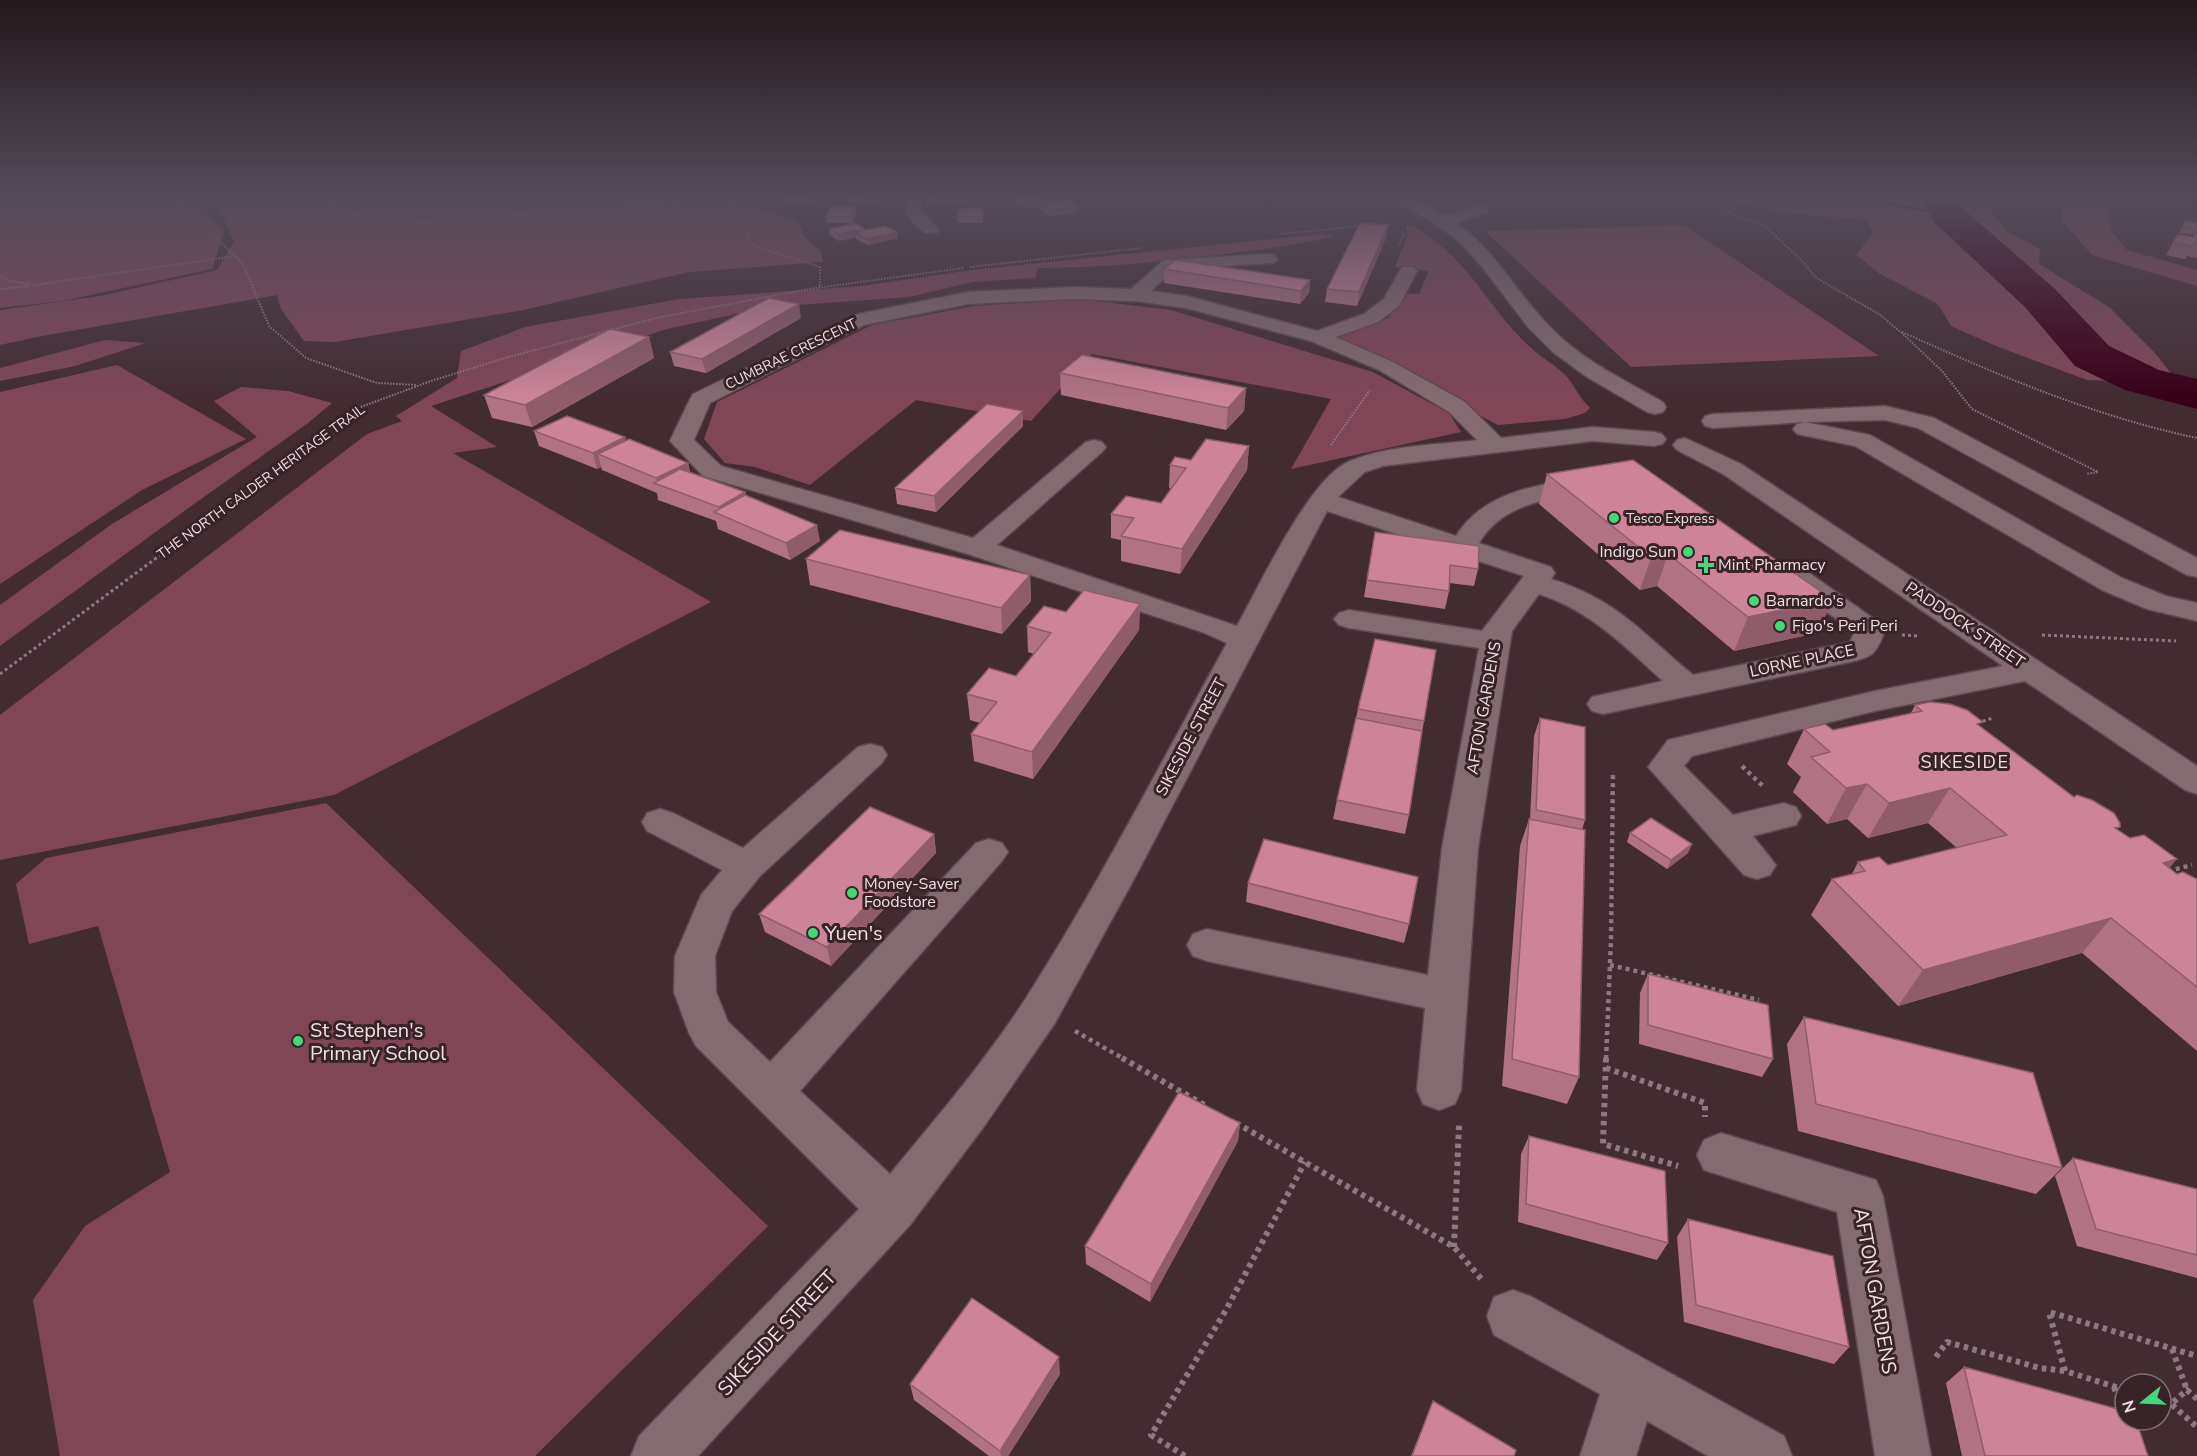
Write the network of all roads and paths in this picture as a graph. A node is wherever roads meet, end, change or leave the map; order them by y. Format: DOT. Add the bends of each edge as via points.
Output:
graph roads {
  1 [pos="187,263"];
  2 [pos="242,263"];
  3 [pos="807,263"];
  4 [pos="1008,263"];
  5 [pos="1177,263"];
  6 [pos="1487,263"];
  7 [pos="1804,263"];
  8 [pos="1408,271"];
  9 [pos="0,276"];
  10 [pos="35,285"];
  11 [pos="820,286"];
  12 [pos="0,289"];
  13 [pos="1136,295"];
  14 [pos="1898,330"];
  15 [pos="1318,337"];
  16 [pos="418,385"];
  17 [pos="1834,414"];
  18 [pos="1680,419"];
  19 [pos="1593,434"];
  20 [pos="2197,438"];
  21 [pos="1654,439"];
  22 [pos="1862,440"];
  23 [pos="1685,445"];
  24 [pos="1496,446"];
  25 [pos="1094,447"];
  26 [pos="1732,469"];
  27 [pos="1607,480"];
  28 [pos="2036,482"];
  29 [pos="1320,500"];
  30 [pos="1463,547"];
  31 [pos="978,548"];
  32 [pos="1777,563"];
  33 [pos="2197,569"];
  34 [pos="1533,583"];
  35 [pos="2197,612"];
  36 [pos="1349,619"];
  37 [pos="1976,632"];
  38 [pos="1243,639"];
  39 [pos="2187,641"];
  40 [pos="1495,642"];
  41 [pos="2032,670"];
  42 [pos="0,674"];
  43 [pos="1687,686"];
  44 [pos="1604,704"];
  45 [pos="1993,718"];
  46 [pos="1973,724"];
  47 [pos="1715,739"];
  48 [pos="870,755"];
  49 [pos="1613,771"];
  50 [pos="2197,782"];
  51 [pos="1783,816"];
  52 [pos="660,822"];
  53 [pos="1726,829"];
  54 [pos="989,852"];
  55 [pos="1757,865"];
  56 [pos="2192,865"];
  57 [pos="747,866"];
  58 [pos="2163,872"];
  59 [pos="1207,945"];
  60 [pos="1610,965"];
  61 [pos="1447,996"];
  62 [pos="1759,1000"];
  63 [pos="1040,1011"];
  64 [pos="1606,1068"];
  65 [pos="1439,1090"];
  66 [pos="771,1092"];
  67 [pos="1216,1111"];
  68 [pos="1226,1117"];
  69 [pos="1713,1158"];
  70 [pos="1305,1162"];
  71 [pos="894,1209"];
  72 [pos="1454,1247"];
  73 [pos="1513,1316"];
  74 [pos="2172,1349"];
  75 [pos="1887,1354"];
  76 [pos="2197,1356"];
  77 [pos="2065,1371"];
  78 [pos="1631,1382"];
  79 [pos="2113,1386"];
  80 [pos="2187,1390"];
  81 [pos="2197,1399"];
  82 [pos="2173,1402"];
  83 [pos="2173,1406"];
  84 [pos="2197,1427"];
  85 [pos="659,1456"];
  86 [pos="1185,1456"];
  87 [pos="1608,1456"];
  88 [pos="1764,1456"];
  89 [pos="1903,1456"];
  1 -- 10 [label="path"];
  2 -- 16 [label="path" via="269,326 306,358 376,383"];
  3 -- 11 [label="path" via="820,267"];
  4 -- 11 [label="path, THE NORTH CALDER HERITAGE TRAIL"];
  5 -- 13 [label="street" via="1170,264"];
  6 -- 18 [label="street, PADDOCK STREET" via="1521,309 1561,349 1614,384"];
  7 -- 14 [label="path" via="1815,277 1879,314"];
  8 -- 15 [label="street" via="1392,302 1371,318"];
  9 -- 10 [label="path"];
  10 -- 12 [label="path"];
  11 -- 16 [label="path, THE NORTH CALDER HERITAGE TRAIL" via="640,323"];
  13 -- 15 [label="street, CUMBRAE CRESCENT" via="1187,302"];
  13 -- 31 [label="street, CUMBRAE CRESCENT" via="1073,293 968,298 858,320 701,399 682,441 712,471"];
  14 -- 20 [label="path" via="2078,406"];
  14 -- 28 [label="path" via="1942,371 1972,409 2098,472"];
  15 -- 24 [label="street, CUMBRAE CRESCENT" via="1386,366 1457,407"];
  16 -- 42 [label="path, THE NORTH CALDER HERITAGE TRAIL" via="358,408"];
  17 -- 18 [label="street"];
  17 -- 22 [label="street"];
  17 -- 28 [label="street" via="1885,414 1926,423"];
  18 -- 19 [label="street, SIKESIDE STREET"];
  18 -- 21 [label="street" via="1641,433"];
  18 -- 22 [label="street" via="1742,436 1809,429"];
  18 -- 23 [label="street"];
  18 -- 26 [label="street, PADDOCK STREET"];
  19 -- 21 [label="street, SIKESIDE STREET"];
  19 -- 24 [label="street, SIKESIDE STREET"];
  21 -- 23 [label="street, SIKESIDE STREET"];
  22 -- 35 [label="street" via="2112,584 2157,603"];
  23 -- 26 [label="street, PADDOCK STREET"];
  24 -- 29 [label="street, SIKESIDE STREET" via="1378,459 1356,467"];
  25 -- 31 [label="street"];
  26 -- 37 [label="street, PADDOCK STREET"];
  27 -- 30 [label="street" via="1514,498 1488,514"];
  28 -- 33 [label="street"];
  29 -- 30 [label="street"];
  29 -- 38 [label="street, SIKESIDE STREET"];
  30 -- 34 [label="street" via="1541,573"];
  31 -- 38 [label="street, CUMBRAE CRESCENT"];
  32 -- 43 [label="street, LORNE PLACE" via="1864,625 1869,633 1863,648"];
  34 -- 40 [label="street, AFTON GARDENS" via="1497,630"];
  34 -- 43 [label="street" via="1562,592 1610,618"];
  36 -- 40 [label="street"];
  37 -- 39 [label="path"];
  37 -- 41 [label="street, PADDOCK STREET"];
  38 -- 63 [label="street, SIKESIDE STREET"];
  40 -- 61 [label="street, AFTON GARDENS" via="1460,848"];
  41 -- 47 [label="street" via="1875,701"];
  41 -- 50 [label="street, PADDOCK STREET"];
  43 -- 44 [label="street"];
  45 -- 46 [label="path"];
  47 -- 51 [label="path" via="1791,814"];
  47 -- 53 [label="street" via="1680,748 1665,767"];
  48 -- 57 [label="street"];
  49 -- 60 [label="path"];
  51 -- 53 [label="street"];
  52 -- 57 [label="street"];
  53 -- 55 [label="street"];
  54 -- 66 [label="street"];
  56 -- 58 [label="path"];
  57 -- 66 [label="street" via="715,905 695,956 695,992 711,1033"];
  59 -- 61 [label="street"];
  60 -- 62 [label="path"];
  60 -- 64 [label="path"];
  61 -- 65 [label="street, AFTON GARDENS"];
  63 -- 67 [label="path"];
  63 -- 71 [label="street, SIKESIDE STREET"];
  64 -- 69 [label="path" via="1705,1103"];
  64 -- 69 [label="path" via="1603,1144 1683,1168"];
  65 -- 72 [label="path" via="1459,1112"];
  66 -- 71 [label="street"];
  68 -- 70 [label="path"];
  69 -- 75 [label="street, AFTON GARDENS" via="1859,1196"];
  70 -- 72 [label="path"];
  70 -- 86 [label="path" via="1226,1310 1150,1435"];
  71 -- 85 [label="street, SIKESIDE STREET"];
  72 -- 73 [label="path"];
  73 -- 78 [label="street"];
  74 -- 76 [label="path"];
  74 -- 77 [label="path" via="2049,1312"];
  74 -- 80 [label="path"];
  75 -- 77 [label="path" via="1932,1363 1947,1342 2040,1368"];
  75 -- 89 [label="street, AFTON GARDENS"];
  77 -- 79 [label="path"];
  78 -- 87 [label="street"];
  78 -- 88 [label="street"];
  80 -- 81 [label="path"];
  80 -- 82 [label="path"];
  83 -- 84 [label="path"];
}
